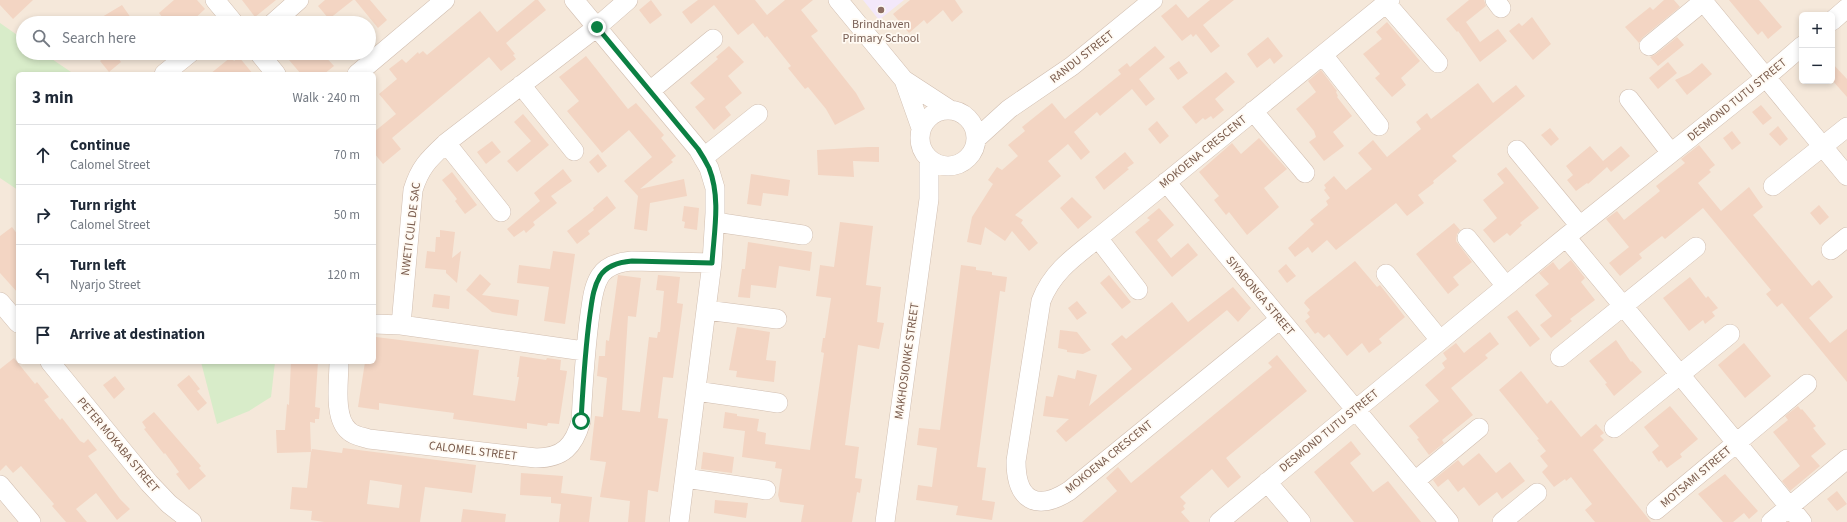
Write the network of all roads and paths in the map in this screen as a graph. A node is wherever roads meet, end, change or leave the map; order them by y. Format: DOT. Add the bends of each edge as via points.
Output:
graph roads {
  1 [pos="215,0"];
  2 [pos="299,0"];
  3 [pos="445,0"];
  4 [pos="574,0"];
  5 [pos="628,0"];
  6 [pos="838,0"];
  7 [pos="1153,0"];
  8 [pos="1703,0"];
  9 [pos="1388,2"];
  10 [pos="1847,8"];
  11 [pos="226,16"];
  12 [pos="281,16"];
  13 [pos="1835,18"];
  14 [pos="597,27"];
  15 [pos="713,39"];
  16 [pos="1649,46"];
  17 [pos="1800,48"];
  18 [pos="1322,55"];
  19 [pos="376,58"];
  20 [pos="181,60"];
  21 [pos="265,60"];
  22 [pos="374,60"];
  23 [pos="1438,63"];
  24 [pos="166,72"];
  25 [pos="274,72"];
  26 [pos="359,72"];
  27 [pos="1765,78"];
  28 [pos="904,80"];
  29 [pos="521,85"];
  30 [pos="650,91"];
  31 [pos="1629,99"];
  32 [pos="1009,109"];
  33 [pos="1253,111"];
  34 [pos="958,113"];
  35 [pos="758,114"];
  36 [pos="1379,126"];
  37 [pos="1847,127"];
  38 [pos="921,128"];
  39 [pos="976,140"];
  40 [pos="446,143"];
  41 [pos="1822,146"];
  42 [pos="1517,150"];
  43 [pos="574,151"];
  44 [pos="1671,153"];
  45 [pos="703,158"];
  46 [pos="929,159"];
  47 [pos="956,165"];
  48 [pos="1305,173"];
  49 [pos="1847,176"];
  50 [pos="1166,182"];
  51 [pos="1773,186"];
  52 [pos="929,199"];
  53 [pos="501,212"];
  54 [pos="715,222"];
  55 [pos="1573,231"];
  56 [pos="802,236"];
  57 [pos="1847,237"];
  58 [pos="1098,238"];
  59 [pos="1467,238"];
  60 [pos="1696,247"];
  61 [pos="1831,250"];
  62 [pos="712,263"];
  63 [pos="1386,274"];
  64 [pos="1506,286"];
  65 [pos="1138,290"];
  66 [pos="0,302"];
  67 [pos="1623,305"];
  68 [pos="706,310"];
  69 [pos="777,319"];
  70 [pos="1279,320"];
  71 [pos="16,321"];
  72 [pos="376,324"];
  73 [pos="401,325"];
  74 [pos="1730,334"];
  75 [pos="1440,340"];
  76 [pos="584,350"];
  77 [pos="1560,357"];
  78 [pos="52,364"];
  79 [pos="339,364"];
  80 [pos="1680,374"];
  81 [pos="1807,384"];
  82 [pos="696,391"];
  83 [pos="778,403"];
  84 [pos="1354,410"];
  85 [pos="1479,428"];
  86 [pos="1614,428"];
  87 [pos="1737,443"];
  88 [pos="1847,459"];
  89 [pos="685,478"];
  90 [pos="1415,481"];
  91 [pos="1267,482"];
  92 [pos="0,485"];
  93 [pos="766,490"];
  94 [pos="1537,493"];
  95 [pos="1790,507"];
  96 [pos="1656,510"];
  97 [pos="30,522"];
  98 [pos="192,522"];
  99 [pos="679,522"];
  100 [pos="884,522"];
  101 [pos="1219,522"];
  102 [pos="1301,522"];
  103 [pos="1449,522"];
  104 [pos="1502,522"];
  105 [pos="1772,522"];
  106 [pos="1802,522"];
  1 -- 11 [label="street"];
  2 -- 12 [label="street"];
  3 -- 19 [label="street"];
  4 -- 14 [label="street"];
  5 -- 14 [label="street, NWETI CUL DE SAC"];
  6 -- 28 [label="street"];
  7 -- 32 [label="street, RANDU STREET" via="1072,66"];
  8 -- 16 [label="street"];
  8 -- 27 [label="street"];
  9 -- 18 [label="street, MOKOENA CRESCENT"];
  9 -- 23 [label="street, MOKOENA CRESCENT"];
  10 -- 13 [label="street"];
  14 -- 29 [label="street, NWETI CUL DE SAC"];
  14 -- 30 [label="street"];
  15 -- 30 [label="street"];
  17 -- 27 [label="street, DESMOND TUTU STREET"];
  18 -- 33 [label="street, MOKOENA CRESCENT"];
  18 -- 36 [label="street"];
  20 -- 24 [label="street"];
  21 -- 25 [label="street"];
  22 -- 26 [label="street"];
  27 -- 41 [label="street"];
  27 -- 44 [label="street, DESMOND TUTU STREET"];
  28 -- 34 [label="street"];
  28 -- 38 [label="street"];
  29 -- 40 [label="street, NWETI CUL DE SAC"];
  29 -- 43 [label="street"];
  30 -- 45 [label="street"];
  31 -- 44 [label="street"];
  32 -- 34 [label="street, RANDU STREET"];
  32 -- 39 [label="street, RANDU STREET"];
  33 -- 48 [label="street, MOKOENA CRESCENT"];
  33 -- 50 [label="street, MOKOENA CRESCENT"];
  34 -- 38 [label="street" via="936,112"];
  34 -- 39 [label="street" via="973,127"];
  35 -- 45 [label="street"];
  37 -- 41 [label="street"];
  38 -- 46 [label="street" via="920,141 924,154"];
  39 -- 47 [label="street" via="972,153 963,163"];
  40 -- 53 [label="street"];
  40 -- 73 [label="street, NWETI CUL DE SAC" via="418,173 413,190"];
  41 -- 49 [label="street"];
  41 -- 51 [label="street"];
  42 -- 55 [label="street"];
  44 -- 55 [label="street, DESMOND TUTU STREET"];
  45 -- 54 [label="street" via="715,188"];
  46 -- 47 [label="street" via="942,166"];
  46 -- 52 [label="street, MAKHOSIONKE STREET"];
  47 -- 52 [label="street, MAKHOSIONKE STREET"];
  50 -- 58 [label="street, MOKOENA CRESCENT"];
  50 -- 70 [label="street, SIYABONGA STREET"];
  52 -- 100 [label="street, MAKHOSIONKE STREET"];
  54 -- 56 [label="street"];
  54 -- 62 [label="street"];
  55 -- 64 [label="street, DESMOND TUTU STREET"];
  55 -- 67 [label="street, MOTSAMI STREET"];
  57 -- 61 [label="street"];
  58 -- 65 [label="street"];
  58 -- 70 [label="street, MOKOENA CRESCENT" via="1054,276 1041,302 1016,462 1018,484 1027,498 1049,501 1069,491"];
  59 -- 64 [label="street"];
  60 -- 67 [label="street"];
  62 -- 68 [label="street"];
  62 -- 76 [label="street, CALOMEL STREET" via="632,261 620,262 610,267 600,275 594,288"];
  63 -- 75 [label="street"];
  64 -- 75 [label="street, DESMOND TUTU STREET"];
  66 -- 71 [label="street"];
  67 -- 77 [label="street"];
  67 -- 80 [label="street, MOTSAMI STREET"];
  68 -- 69 [label="street"];
  68 -- 82 [label="street"];
  70 -- 84 [label="street, SIYABONGA STREET"];
  72 -- 73 [label="street"];
  73 -- 76 [label="street"];
  74 -- 80 [label="street"];
  75 -- 84 [label="street, DESMOND TUTU STREET"];
  76 -- 79 [label="street, CALOMEL STREET" via="581,421 578,431 567,448 558,455 547,458 401,442 358,436 349,432 343,424 338,406"];
  78 -- 98 [label="street, PETER MOKABA STREET" via="148,483"];
  80 -- 86 [label="street"];
  80 -- 87 [label="street, MOTSAMI STREET"];
  81 -- 87 [label="street, MOTSAMI STREET"];
  82 -- 83 [label="street"];
  82 -- 89 [label="street"];
  84 -- 90 [label="street, SIYABONGA STREET"];
  84 -- 91 [label="street, DESMOND TUTU STREET"];
  85 -- 90 [label="street"];
  87 -- 95 [label="street, MOTSAMI STREET"];
  87 -- 96 [label="street, MOTSAMI STREET"];
  88 -- 95 [label="street"];
  89 -- 93 [label="street"];
  89 -- 99 [label="street"];
  90 -- 103 [label="street, SIYABONGA STREET"];
  91 -- 101 [label="street, DESMOND TUTU STREET"];
  91 -- 102 [label="street"];
  92 -- 97 [label="street"];
  94 -- 104 [label="street"];
  95 -- 105 [label="street"];
  95 -- 106 [label="street, MOTSAMI STREET"];
}
